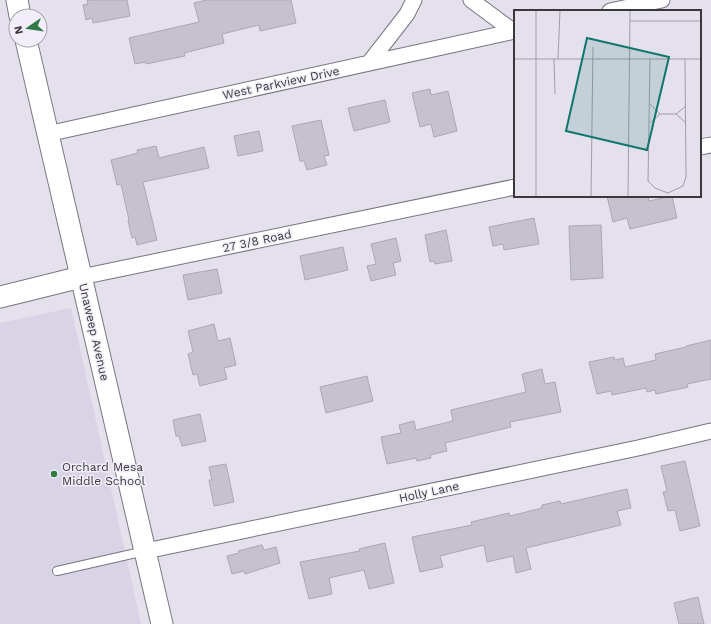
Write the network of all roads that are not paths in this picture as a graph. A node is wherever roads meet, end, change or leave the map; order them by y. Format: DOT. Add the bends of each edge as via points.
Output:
graph roads {
  1 [pos="414,0"];
  2 [pos="470,0"];
  3 [pos="662,0"];
  4 [pos="615,10"];
  5 [pos="514,31"];
  6 [pos="28,48"];
  7 [pos="369,63"];
  8 [pos="47,134"];
  9 [pos="711,145"];
  10 [pos="701,147"];
  11 [pos="514,187"];
  12 [pos="81,278"];
  13 [pos="0,297"];
  14 [pos="711,431"];
  15 [pos="146,551"];
  16 [pos="57,572"];
  17 [pos="162,624"];
  1 -- 7 [label="street" via="407,14"];
  2 -- 5 [label="street"];
  3 -- 4 [label="street"];
  5 -- 7 [label="street, West Parkview Drive"];
  6 -- 8 [label="main road, Unaweep Avenue"];
  7 -- 8 [label="street, West Parkview Drive"];
  8 -- 12 [label="main road, Unaweep Avenue"];
  9 -- 10 [label="street"];
  11 -- 12 [label="street, 27 3/8 Road"];
  12 -- 13 [label="main road, 27 3/8 Road"];
  12 -- 15 [label="main road, Unaweep Avenue"];
  14 -- 15 [label="street, Holly Lane"];
  15 -- 16 [label="lane"];
  15 -- 17 [label="main road, Unaweep Avenue"];
}
